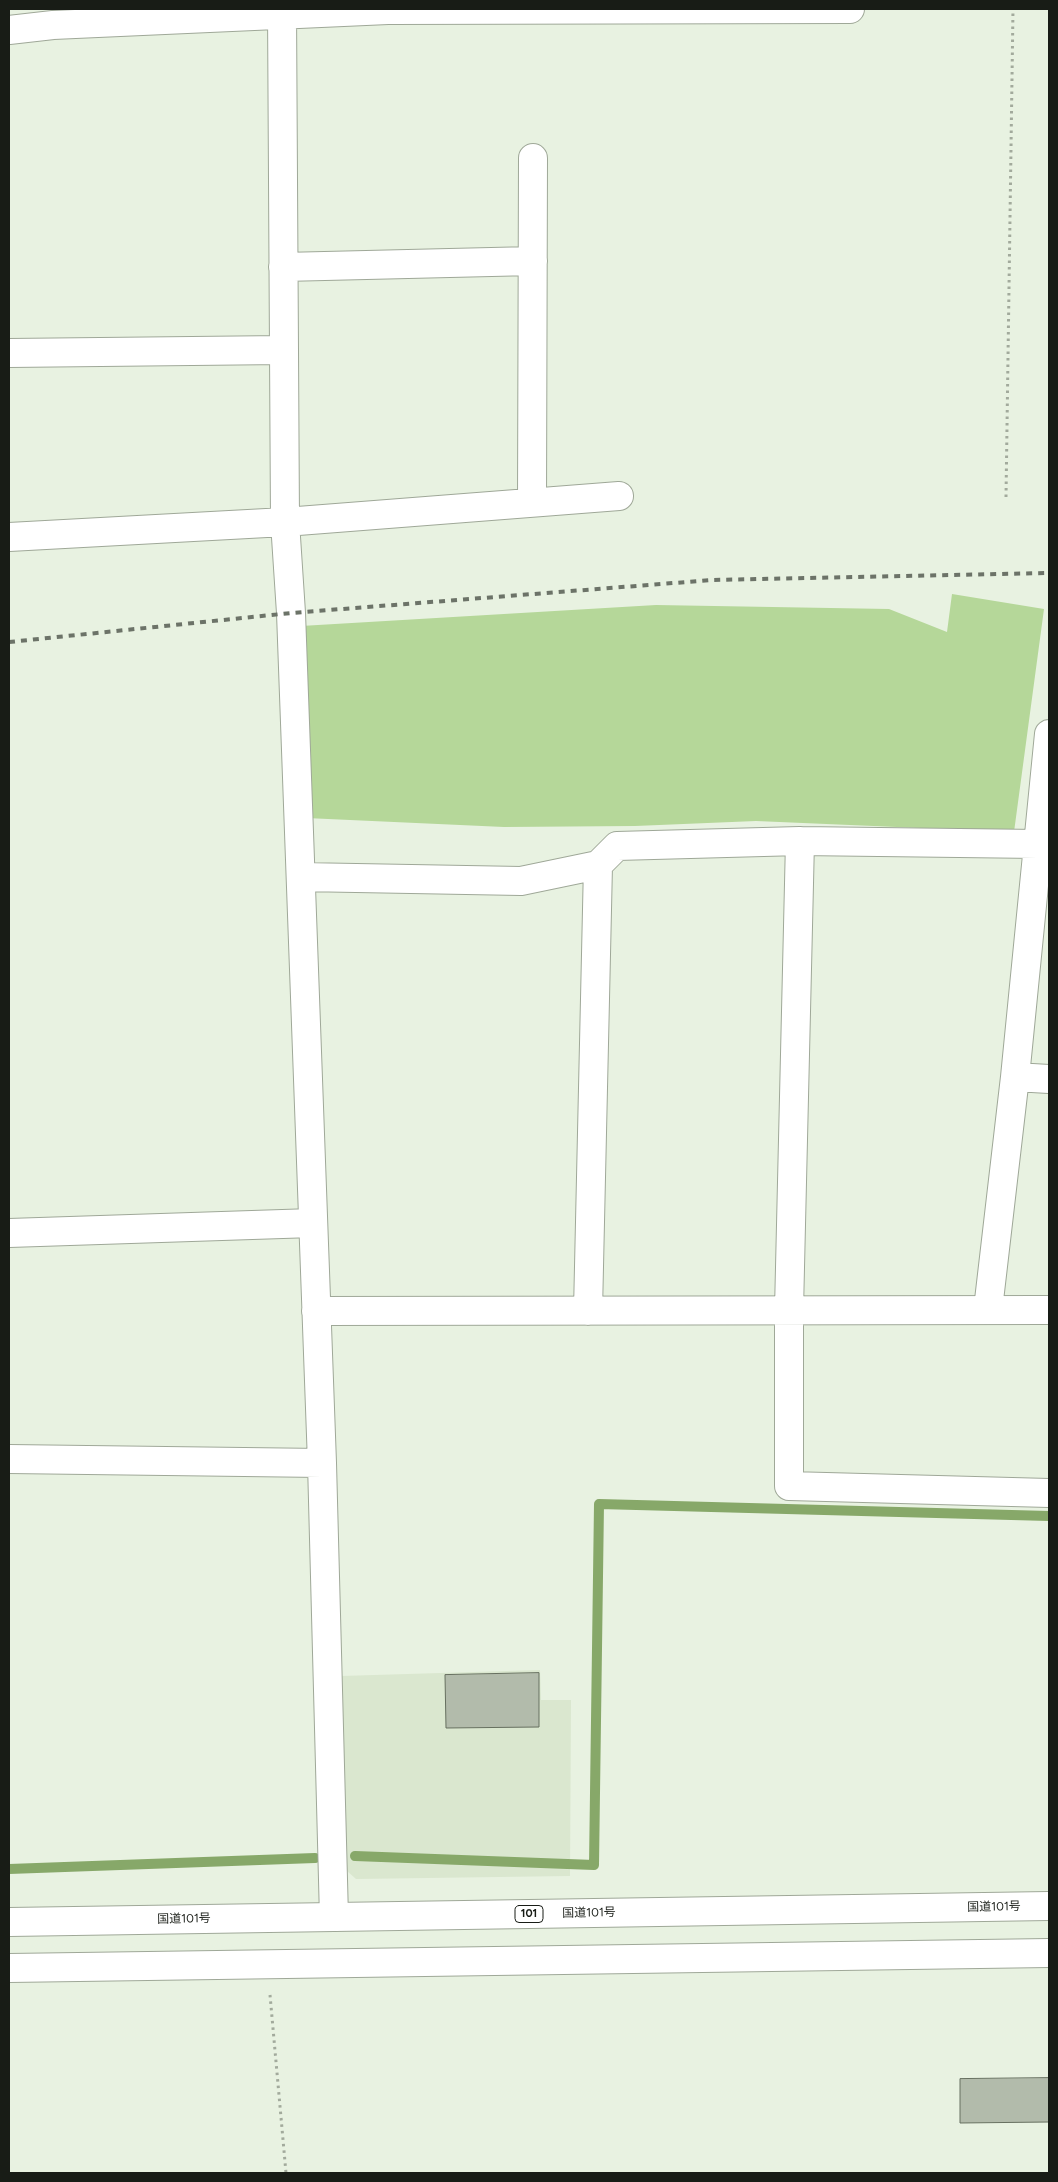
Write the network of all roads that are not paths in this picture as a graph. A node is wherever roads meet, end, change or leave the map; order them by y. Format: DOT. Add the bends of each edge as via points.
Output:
graph roads {
  1 [pos="388,9"];
  2 [pos="528,9"];
  3 [pos="850,9"];
  4 [pos="282,12"];
  5 [pos="52,17"];
  6 [pos="9,30"];
  7 [pos="533,158"];
  8 [pos="533,261"];
  9 [pos="283,267"];
  10 [pos="283,350"];
  11 [pos="9,353"];
  12 [pos="618,496"];
  13 [pos="532,502"];
  14 [pos="285,522"];
  15 [pos="9,537"];
  16 [pos="1049,734"];
  17 [pos="800,841"];
  18 [pos="1042,850"];
  19 [pos="598,865"];
  20 [pos="301,877"];
  21 [pos="1015,1078"];
  22 [pos="1049,1079"];
  23 [pos="313,1223"];
  24 [pos="9,1233"];
  25 [pos="988,1309"];
  26 [pos="789,1310"];
  27 [pos="1049,1310"];
  28 [pos="588,1311"];
  29 [pos="316,1312"];
  30 [pos="9,1459"];
  31 [pos="322,1463"];
  32 [pos="1049,1493"];
  33 [pos="1049,1906"];
  34 [pos="334,1917"];
  35 [pos="9,1922"];
  36 [pos="1049,1953"];
  37 [pos="9,1968"];
  1 -- 2 [label="main road"];
  1 -- 4 [label="main road"];
  2 -- 3 [label="main road"];
  4 -- 5 [label="main road"];
  4 -- 9 [label="main road"];
  5 -- 6 [label="main road"];
  7 -- 8 [label="main road"];
  8 -- 9 [label="main road"];
  8 -- 13 [label="main road"];
  9 -- 10 [label="main road"];
  10 -- 11 [label="main road"];
  10 -- 14 [label="main road"];
  12 -- 13 [label="main road"];
  13 -- 14 [label="main road"];
  14 -- 15 [label="main road"];
  14 -- 20 [label="main road"];
  16 -- 18 [label="main road"];
  17 -- 18 [label="main road"];
  17 -- 19 [label="main road" via="617,846"];
  17 -- 26 [label="main road"];
  18 -- 21 [label="main road"];
  19 -- 20 [label="main road" via="522,881"];
  19 -- 28 [label="main road"];
  20 -- 23 [label="main road"];
  21 -- 22 [label="main road"];
  21 -- 25 [label="main road"];
  23 -- 24 [label="main road"];
  23 -- 29 [label="main road"];
  25 -- 26 [label="main road"];
  25 -- 27 [label="main road"];
  26 -- 28 [label="main road"];
  26 -- 32 [label="main road" via="789,1486"];
  28 -- 29 [label="main road"];
  29 -- 31 [label="main road"];
  30 -- 31 [label="main road"];
  31 -- 34 [label="main road"];
  33 -- 34 [label="main road, 国道101号 / 101"];
  34 -- 35 [label="main road, 国道101号 / 101"];
  36 -- 37 [label="main road"];
}
